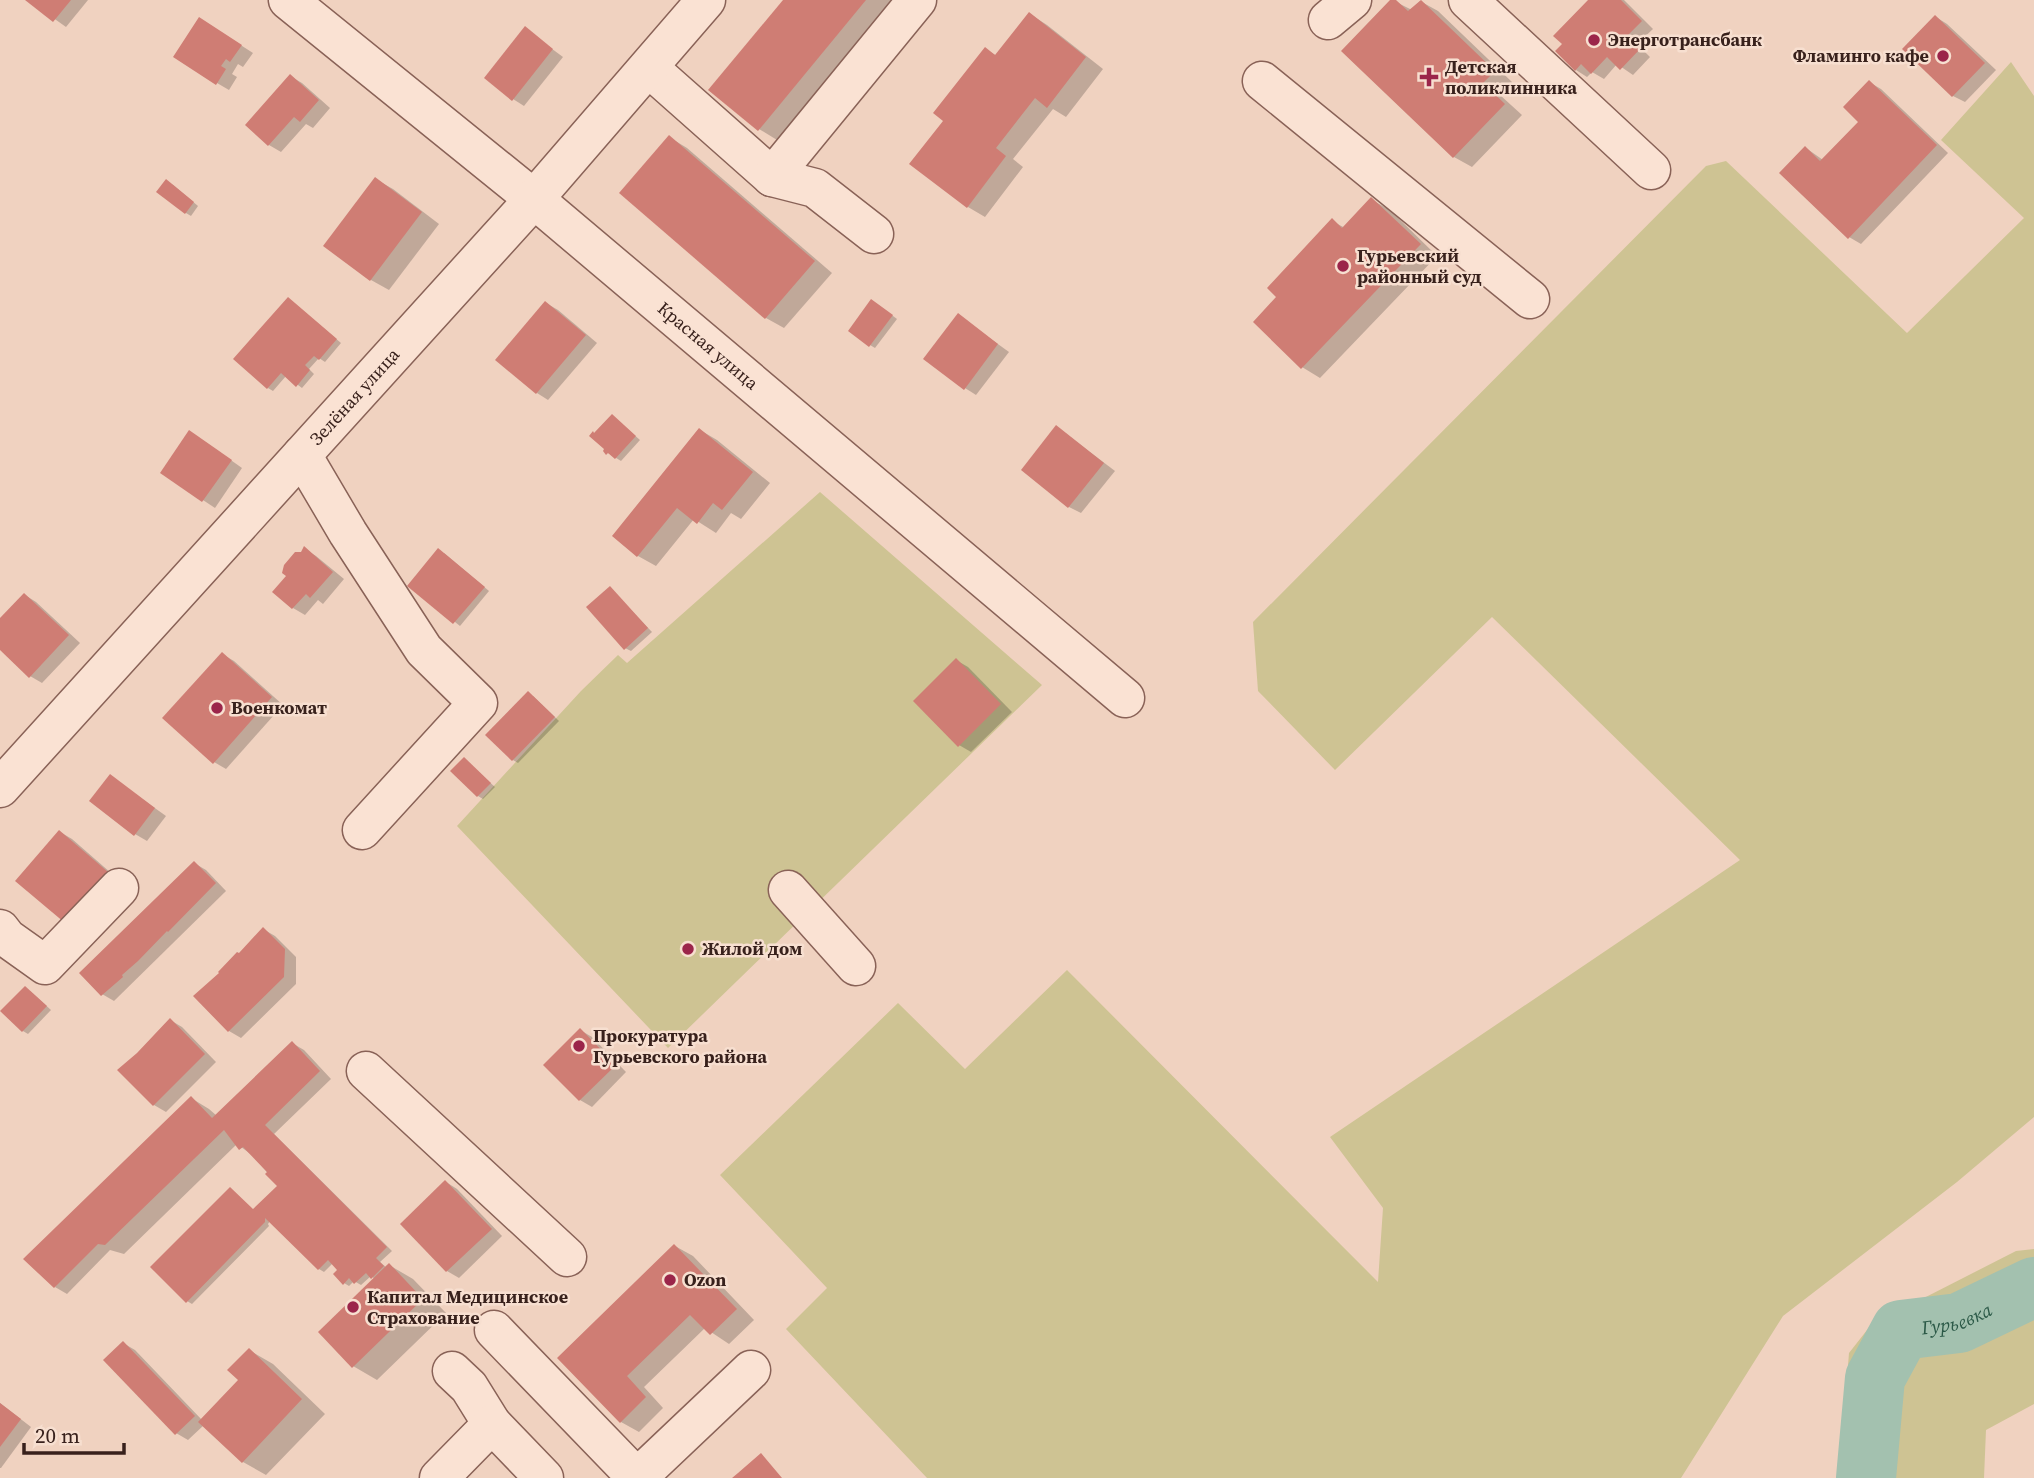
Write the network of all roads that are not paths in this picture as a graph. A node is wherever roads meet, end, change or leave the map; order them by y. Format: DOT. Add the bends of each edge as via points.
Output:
graph roads {
  1 [pos="288,0"];
  2 [pos="706,0"];
  3 [pos="917,0"];
  4 [pos="1468,0"];
  5 [pos="649,68"];
  6 [pos="1262,81"];
  7 [pos="1651,170"];
  8 [pos="772,177"];
  9 [pos="534,199"];
  10 [pos="874,234"];
  11 [pos="1530,299"];
  12 [pos="302,455"];
  13 [pos="1125,698"];
  14 [pos="0,788"];
  15 [pos="362,830"];
  16 [pos="119,888"];
  17 [pos="788,890"];
  18 [pos="0,929"];
  19 [pos="856,966"];
  20 [pos="366,1071"];
  21 [pos="567,1257"];
  22 [pos="494,1330"];
  23 [pos="751,1370"];
  24 [pos="452,1371"];
  25 [pos="492,1424"];
  26 [pos="439,1478"];
  27 [pos="544,1478"];
  1 -- 9 [label="street, Красная улица"];
  2 -- 5 [label="street, Зелёная улица"];
  3 -- 8 [label="street"];
  4 -- 7 [label="street"];
  5 -- 8 [label="street"];
  5 -- 9 [label="street, Зелёная улица"];
  6 -- 11 [label="street"];
  8 -- 10 [label="street" via="815,188"];
  9 -- 12 [label="street, Зелёная улица"];
  9 -- 13 [label="street, Красная улица"];
  12 -- 14 [label="street, Зелёная улица"];
  12 -- 15 [label="street" via="424,650 478,703"];
  16 -- 18 [label="street" via="46,965"];
  17 -- 19 [label="street"];
  20 -- 21 [label="street"];
  22 -- 23 [label="street" via="637,1478"];
  24 -- 25 [label="street" via="469,1387"];
  25 -- 26 [label="street"];
  25 -- 27 [label="street"];
}
